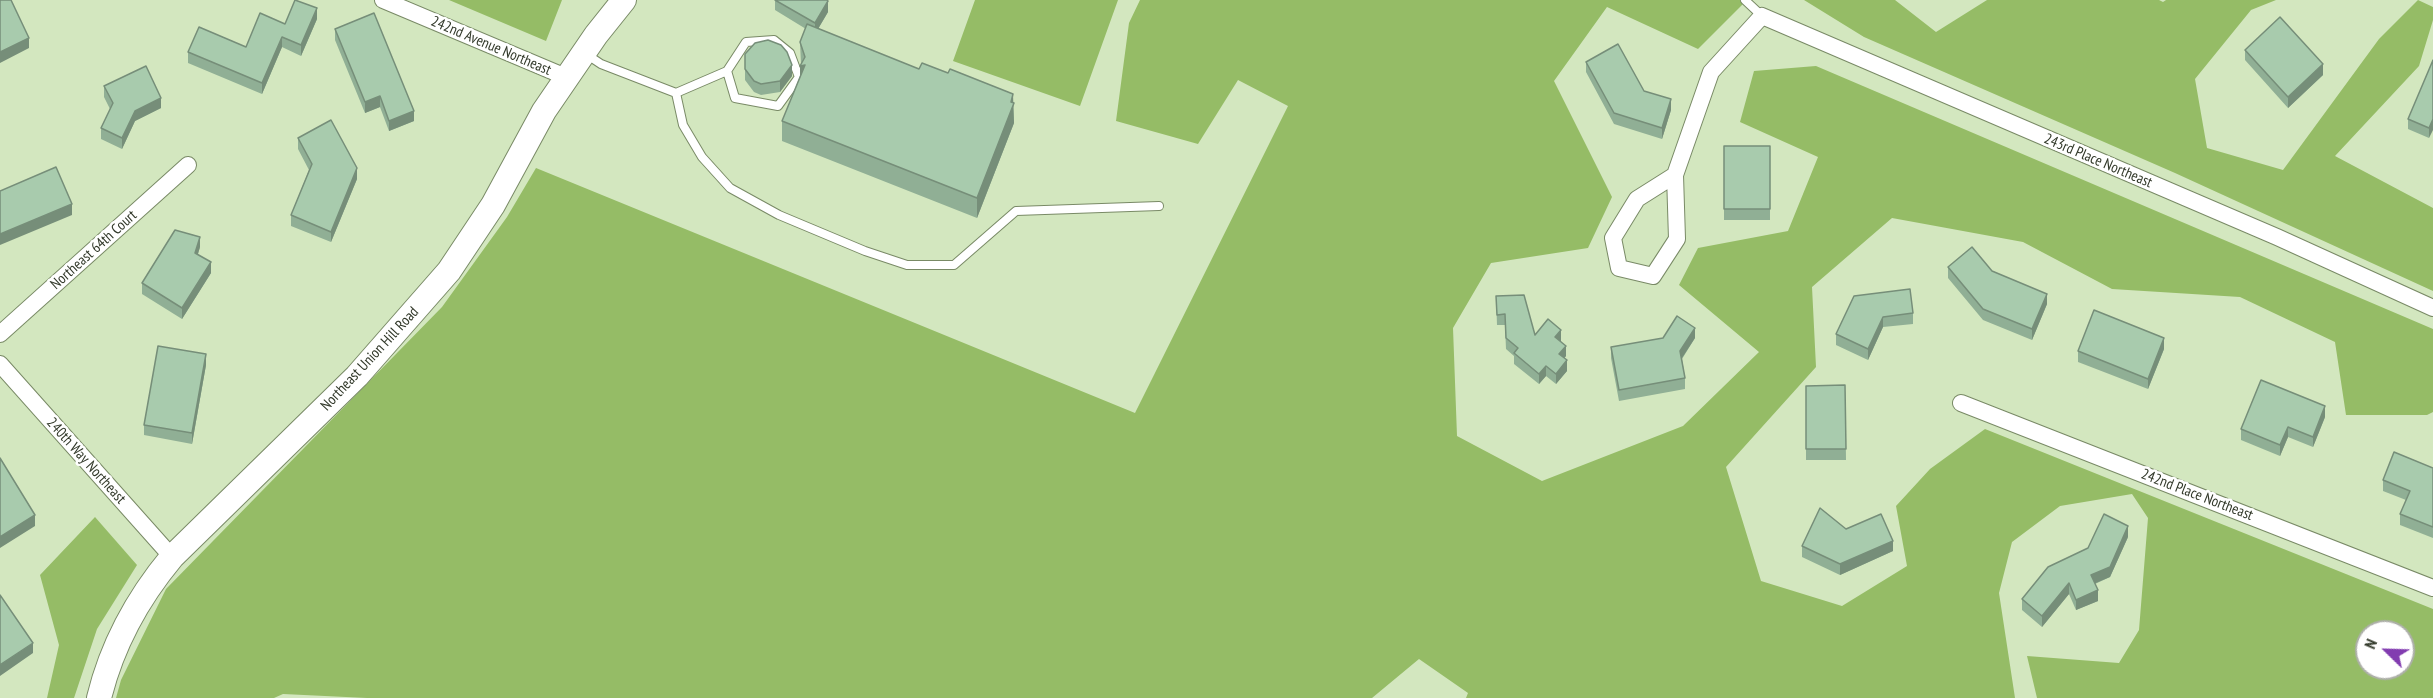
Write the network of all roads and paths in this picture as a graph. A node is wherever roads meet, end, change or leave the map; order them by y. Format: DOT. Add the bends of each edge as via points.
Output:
graph roads {
  1 [pos="383,0"];
  2 [pos="624,0"];
  3 [pos="1745,0"];
  4 [pos="1762,16"];
  5 [pos="583,53"];
  6 [pos="727,70"];
  7 [pos="566,77"];
  8 [pos="676,93"];
  9 [pos="188,165"];
  10 [pos="1675,175"];
  11 [pos="1159,206"];
  12 [pos="2433,308"];
  13 [pos="0,334"];
  14 [pos="0,364"];
  15 [pos="1961,403"];
  16 [pos="172,557"];
  17 [pos="2433,588"];
  18 [pos="99,698"];
  1 -- 7 [label="street, 242nd Avenue Northeast"];
  2 -- 5 [label="street, Northeast Union Hill Road"];
  3 -- 4 [label="lane"];
  4 -- 10 [label="street" via="1710,72"];
  4 -- 12 [label="street, 243rd Place Northeast"];
  5 -- 7 [label="street, Northeast Union Hill Road"];
  5 -- 8 [label="lane"];
  6 -- 6 [label="lane" via="746,42 774,40 790,53 799,77 778,106 735,98"];
  6 -- 8 [label="lane"];
  7 -- 16 [label="street, Northeast Union Hill Road" via="543,111 493,205 449,271 357,376"];
  8 -- 11 [label="lane" via="683,125 702,157 730,188 823,235 907,265 954,265 1016,211"];
  9 -- 13 [label="street, Northeast 64th Court"];
  10 -- 10 [label="street" via="1637,199 1613,238 1618,268 1653,276 1677,239"];
  14 -- 16 [label="street, 240th Way Northeast"];
  15 -- 17 [label="street, 242nd Place Northeast"];
  16 -- 18 [label="street, Northeast Union Hill Road" via="130,616"];
}
